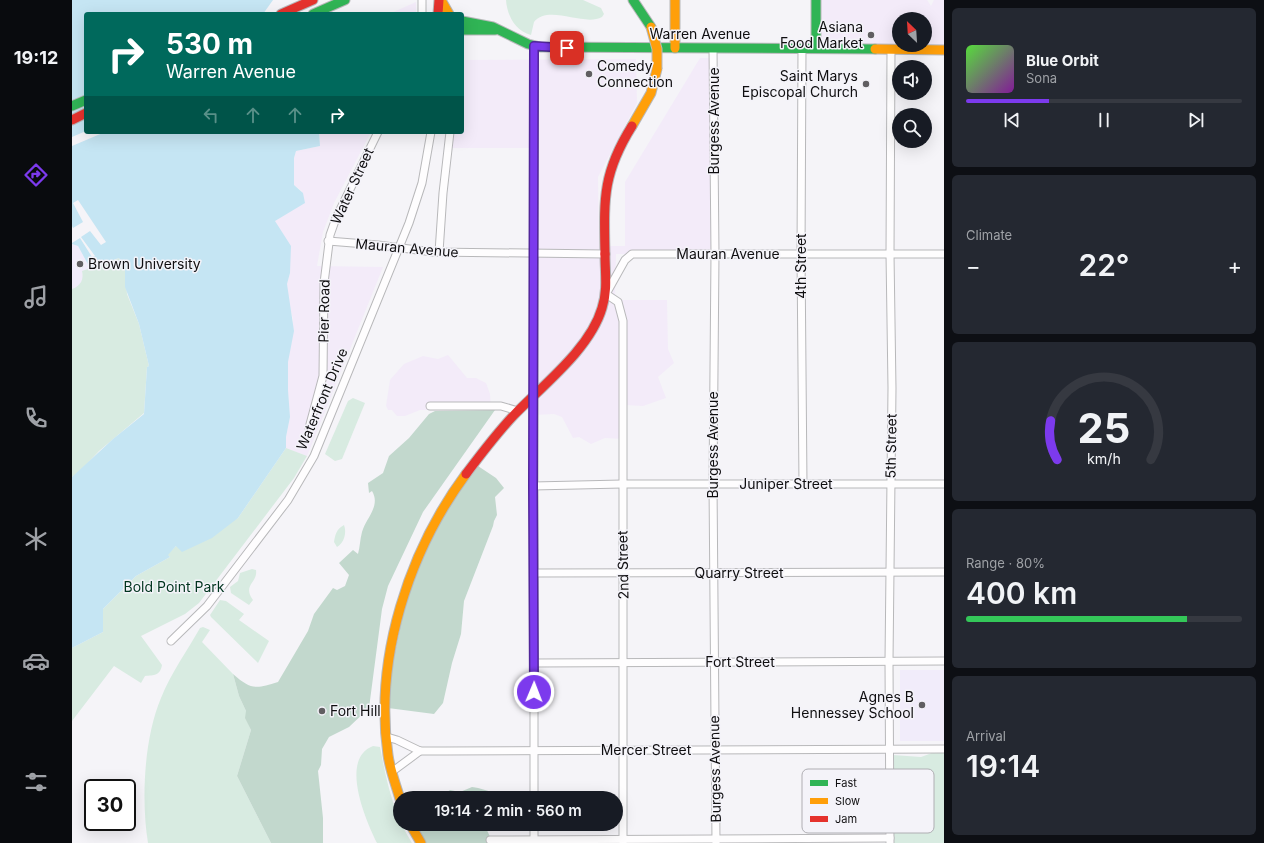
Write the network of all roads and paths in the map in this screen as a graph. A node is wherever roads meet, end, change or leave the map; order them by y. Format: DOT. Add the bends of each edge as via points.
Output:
graph roads {
  1 [pos="313,0"];
  2 [pos="345,0"];
  3 [pos="422,0"];
  4 [pos="440,0"];
  5 [pos="633,0"];
  6 [pos="675,0"];
  7 [pos="816,0"];
  8 [pos="286,12"];
  9 [pos="318,12"];
  10 [pos="422,12"];
  11 [pos="438,12"];
  12 [pos="449,12"];
  13 [pos="464,21"];
  14 [pos="464,30"];
  15 [pos="499,30"];
  16 [pos="534,46"];
  17 [pos="675,48"];
  18 [pos="713,48"];
  19 [pos="802,48"];
  20 [pos="816,48"];
  21 [pos="891,50"];
  22 [pos="944,50"];
  23 [pos="84,101"];
  24 [pos="72,106"];
  25 [pos="84,115"];
  26 [pos="72,120"];
  27 [pos="377,134"];
  28 [pos="431,134"];
  29 [pos="450,134"];
  30 [pos="328,241"];
  31 [pos="400,248"];
  32 [pos="439,252"];
  33 [pos="533,253"];
  34 [pos="605,254"];
  35 [pos="715,254"];
  36 [pos="890,254"];
  37 [pos="944,254"];
  38 [pos="800,255"];
  39 [pos="606,294"];
  40 [pos="533,396"];
  41 [pos="430,406"];
  42 [pos="518,411"];
  43 [pos="310,428"];
  44 [pos="713,483"];
  45 [pos="890,483"];
  46 [pos="622,484"];
  47 [pos="944,484"];
  48 [pos="804,485"];
  49 [pos="533,486"];
  50 [pos="714,572"];
  51 [pos="891,572"];
  52 [pos="944,572"];
  53 [pos="535,573"];
  54 [pos="624,573"];
  55 [pos="171,641"];
  56 [pos="889,661"];
  57 [pos="944,661"];
  58 [pos="535,662"];
  59 [pos="624,662"];
  60 [pos="714,662"];
  61 [pos="387,737"];
  62 [pos="891,749"];
  63 [pos="944,749"];
  64 [pos="420,750"];
  65 [pos="624,750"];
  66 [pos="714,750"];
  67 [pos="533,751"];
  68 [pos="891,769"];
  69 [pos="393,771"];
  70 [pos="398,791"];
  71 [pos="534,791"];
  72 [pos="414,831"];
  73 [pos="534,831"];
  74 [pos="490,840"];
  75 [pos="623,841"];
  76 [pos="890,841"];
  77 [pos="534,842"];
  78 [pos="716,842"];
  79 [pos="421,843"];
  1 -- 8 [label="main road"];
  2 -- 9 [label="main road"];
  3 -- 10 [label="street"];
  4 -- 11 [label="main road"];
  4 -- 12 [label="main road"];
  5 -- 34 [label="main road, bridge" via="650,27 657,49 658,69 650,97 620,146 609,172 605,205"];
  6 -- 17 [label="main road"];
  7 -- 20 [label="main road"];
  13 -- 15 [label="main road, Warren Avenue" via="485,24"];
  14 -- 15 [label="main road"];
  15 -- 16 [label="main road, Warren Avenue" via="524,44"];
  16 -- 17 [label="main road, Warren Avenue"];
  16 -- 33 [label="street"];
  17 -- 18 [label="main road, Warren Avenue"];
  18 -- 19 [label="main road, Warren Avenue"];
  18 -- 35 [label="street, Burgess Avenue"];
  19 -- 20 [label="main road, Warren Avenue"];
  19 -- 38 [label="street, 4th Street"];
  20 -- 21 [label="main road, Warren Avenue"];
  21 -- 22 [label="main road, Warren Avenue"];
  21 -- 36 [label="street, 5th Street"];
  23 -- 24 [label="main road"];
  25 -- 26 [label="main road"];
  27 -- 30 [label="street, Water Street" via="336,218"];
  28 -- 31 [label="street, Waterfront Drive" via="420,190"];
  29 -- 32 [label="street"];
  30 -- 31 [label="street, Mauran Avenue"];
  30 -- 43 [label="street, Pier Road" via="324,292 323,376"];
  31 -- 32 [label="street, Mauran Avenue"];
  31 -- 55 [label="street, Waterfront Drive" via="325,433 304,474 288,500 207,606"];
  32 -- 33 [label="street, Mauran Avenue"];
  33 -- 34 [label="street, Mauran Avenue"];
  33 -- 40 [label="street"];
  34 -- 39 [label="main road"];
  35 -- 38 [label="street, Mauran Avenue"];
  35 -- 39 [label="street, Mauran Avenue" via="632,254 625,260"];
  35 -- 44 [label="street, Burgess Avenue"];
  36 -- 37 [label="street, Mauran Avenue"];
  36 -- 38 [label="street, Mauran Avenue"];
  36 -- 45 [label="street, 5th Street"];
  38 -- 48 [label="street, 4th Street"];
  39 -- 40 [label="main road" via="598,316 583,341"];
  39 -- 46 [label="street, 2nd Street" via="618,302 623,321"];
  40 -- 42 [label="main road"];
  40 -- 49 [label="street"];
  41 -- 42 [label="street" via="501,406"];
  42 -- 61 [label="main road" via="482,452 462,480 429,536 414,568 393,637 386,683"];
  44 -- 46 [label="street, Juniper Street"];
  44 -- 48 [label="street, Juniper Street"];
  44 -- 50 [label="street, Burgess Avenue"];
  45 -- 47 [label="street, Juniper Street"];
  45 -- 48 [label="street, Juniper Street"];
  45 -- 51 [label="street, 5th Street"];
  46 -- 49 [label="street, Juniper Street"];
  46 -- 54 [label="street, 2nd Street"];
  49 -- 53 [label="street"];
  50 -- 51 [label="street, Quarry Street"];
  50 -- 54 [label="street, Quarry Street"];
  50 -- 60 [label="street, Burgess Avenue"];
  51 -- 52 [label="street, Quarry Street"];
  51 -- 56 [label="street, 5th Street"];
  53 -- 54 [label="street, Quarry Street"];
  53 -- 58 [label="street"];
  54 -- 59 [label="street, 2nd Street"];
  56 -- 57 [label="street, Fort Street"];
  56 -- 60 [label="street, Fort Street"];
  56 -- 62 [label="street, 5th Street"];
  58 -- 59 [label="street, Fort Street"];
  58 -- 67 [label="street"];
  59 -- 60 [label="street, Fort Street"];
  59 -- 65 [label="street, 2nd Street"];
  60 -- 66 [label="street, Burgess Avenue"];
  61 -- 64 [label="street, Mercer Street"];
  61 -- 69 [label="main road"];
  62 -- 63 [label="street, Mercer Street"];
  62 -- 66 [label="street, Mercer Street"];
  62 -- 68 [label="street, 5th Street"];
  64 -- 67 [label="street, Mercer Street"];
  64 -- 69 [label="street"];
  65 -- 66 [label="street, Mercer Street"];
  65 -- 67 [label="street, Mercer Street"];
  65 -- 75 [label="street, 2nd Street"];
  66 -- 78 [label="street, Burgess Avenue"];
  67 -- 71 [label="street"];
  69 -- 70 [label="main road"];
  72 -- 79 [label="main road"];
  73 -- 77 [label="street"];
  74 -- 77 [label="street"];
  75 -- 77 [label="street"];
  75 -- 78 [label="street"];
  76 -- 78 [label="street"];
}
